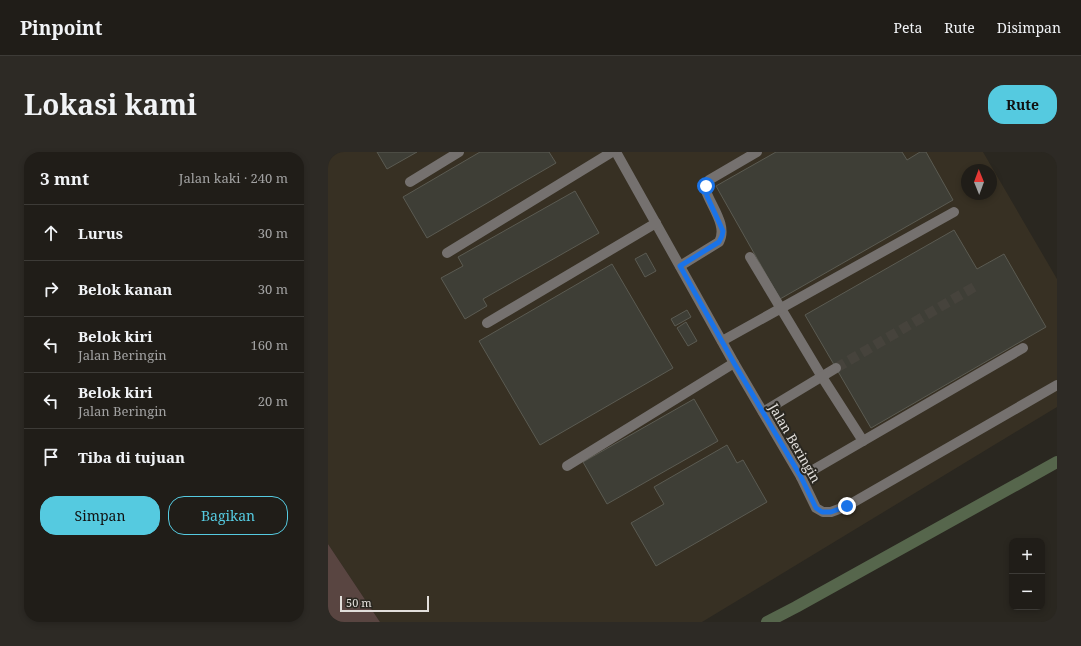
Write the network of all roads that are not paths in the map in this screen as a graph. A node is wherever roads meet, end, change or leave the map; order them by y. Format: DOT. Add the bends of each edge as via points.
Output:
graph roads {
  1 [pos="459,152"];
  2 [pos="612,152"];
  3 [pos="616,152"];
  4 [pos="757,152"];
  5 [pos="410,182"];
  6 [pos="954,212"];
  7 [pos="656,223"];
  8 [pos="447,253"];
  9 [pos="750,257"];
  10 [pos="680,266"];
  11 [pos="780,309"];
  12 [pos="487,323"];
  13 [pos="722,341"];
  14 [pos="1023,348"];
  15 [pos="734,363"];
  16 [pos="836,368"];
  17 [pos="822,377"];
  18 [pos="1057,385"];
  19 [pos="763,412"];
  20 [pos="863,441"];
  21 [pos="567,466"];
  22 [pos="801,477"];
  1 -- 5 [label="street"];
  2 -- 8 [label="street"];
  3 -- 7 [label="street, Jalan Beringin"];
  4 -- 10 [label="street" via="709,180 706,191 723,231 722,236 719,242"];
  6 -- 11 [label="street"];
  7 -- 10 [label="street, Jalan Beringin"];
  7 -- 12 [label="street"];
  9 -- 11 [label="street"];
  10 -- 13 [label="street, Jalan Beringin"];
  11 -- 13 [label="street"];
  11 -- 17 [label="street"];
  13 -- 15 [label="street, Jalan Beringin"];
  14 -- 20 [label="street"];
  15 -- 19 [label="street, Jalan Beringin"];
  15 -- 21 [label="street"];
  16 -- 17 [label="street"];
  17 -- 19 [label="street"];
  17 -- 20 [label="street"];
  18 -- 22 [label="street, Jalan Beringin" via="840,510 822,512 816,508"];
  19 -- 22 [label="street, Jalan Beringin"];
  20 -- 22 [label="street"];
}
